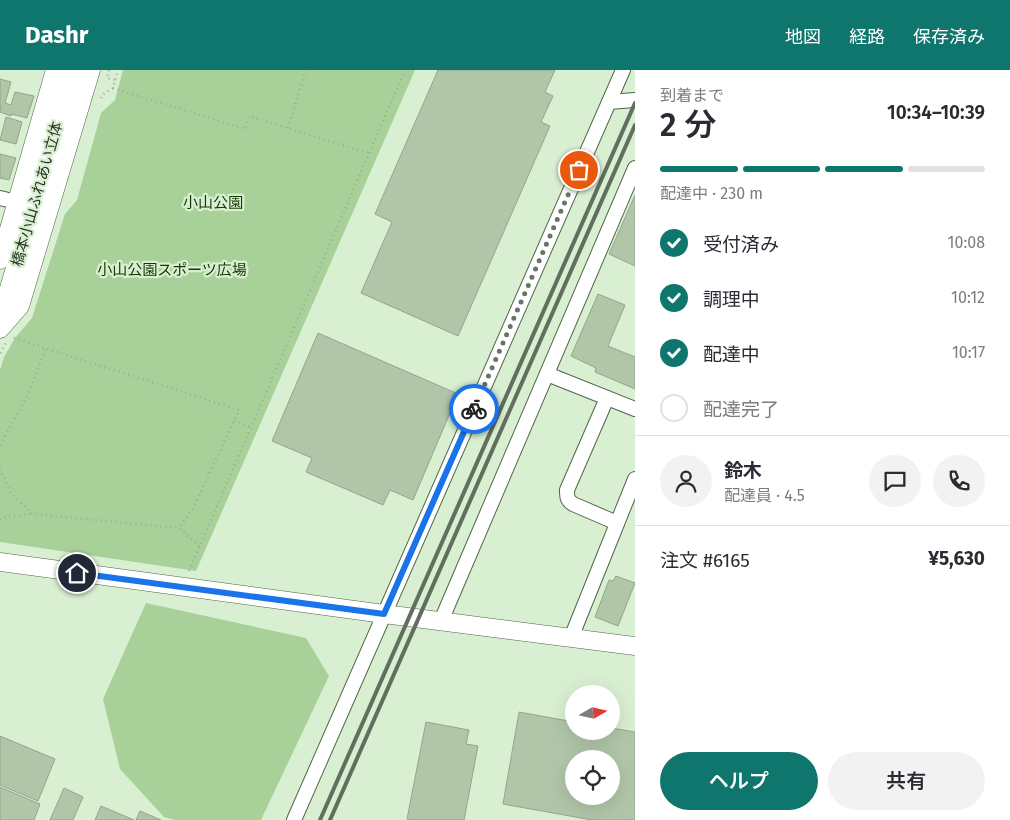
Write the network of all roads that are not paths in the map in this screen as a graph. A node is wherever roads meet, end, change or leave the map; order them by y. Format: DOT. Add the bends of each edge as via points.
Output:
graph roads {
  1 [pos="56,70"];
  2 [pos="73,70"];
  3 [pos="91,70"];
  4 [pos="623,70"];
  5 [pos="635,100"];
  6 [pos="609,102"];
  7 [pos="633,177"];
  8 [pos="8,200"];
  9 [pos="0,260"];
  10 [pos="0,318"];
  11 [pos="5,333"];
  12 [pos="547,374"];
  13 [pos="607,398"];
  14 [pos="635,409"];
  15 [pos="635,479"];
  16 [pos="630,507"];
  17 [pos="617,523"];
  18 [pos="0,562"];
  19 [pos="384,614"];
  20 [pos="441,621"];
  21 [pos="571,638"];
  22 [pos="635,646"];
  23 [pos="294,820"];
  1 -- 8 [label="street"];
  2 -- 10 [label="street, 橋本小山ふれあい立体"];
  3 -- 11 [label="street" via="20,306"];
  4 -- 6 [label="street"];
  5 -- 6 [label="street"];
  6 -- 19 [label="street"];
  7 -- 12 [label="street"];
  8 -- 9 [label="street"];
  12 -- 13 [label="street"];
  12 -- 20 [label="street"];
  13 -- 14 [label="street"];
  13 -- 17 [label="street" via="567,496 573,504"];
  15 -- 16 [label="street"];
  16 -- 17 [label="street"];
  17 -- 21 [label="street"];
  18 -- 19 [label="street"];
  19 -- 20 [label="street"];
  19 -- 23 [label="street"];
  20 -- 21 [label="street"];
  21 -- 22 [label="street"];
}
